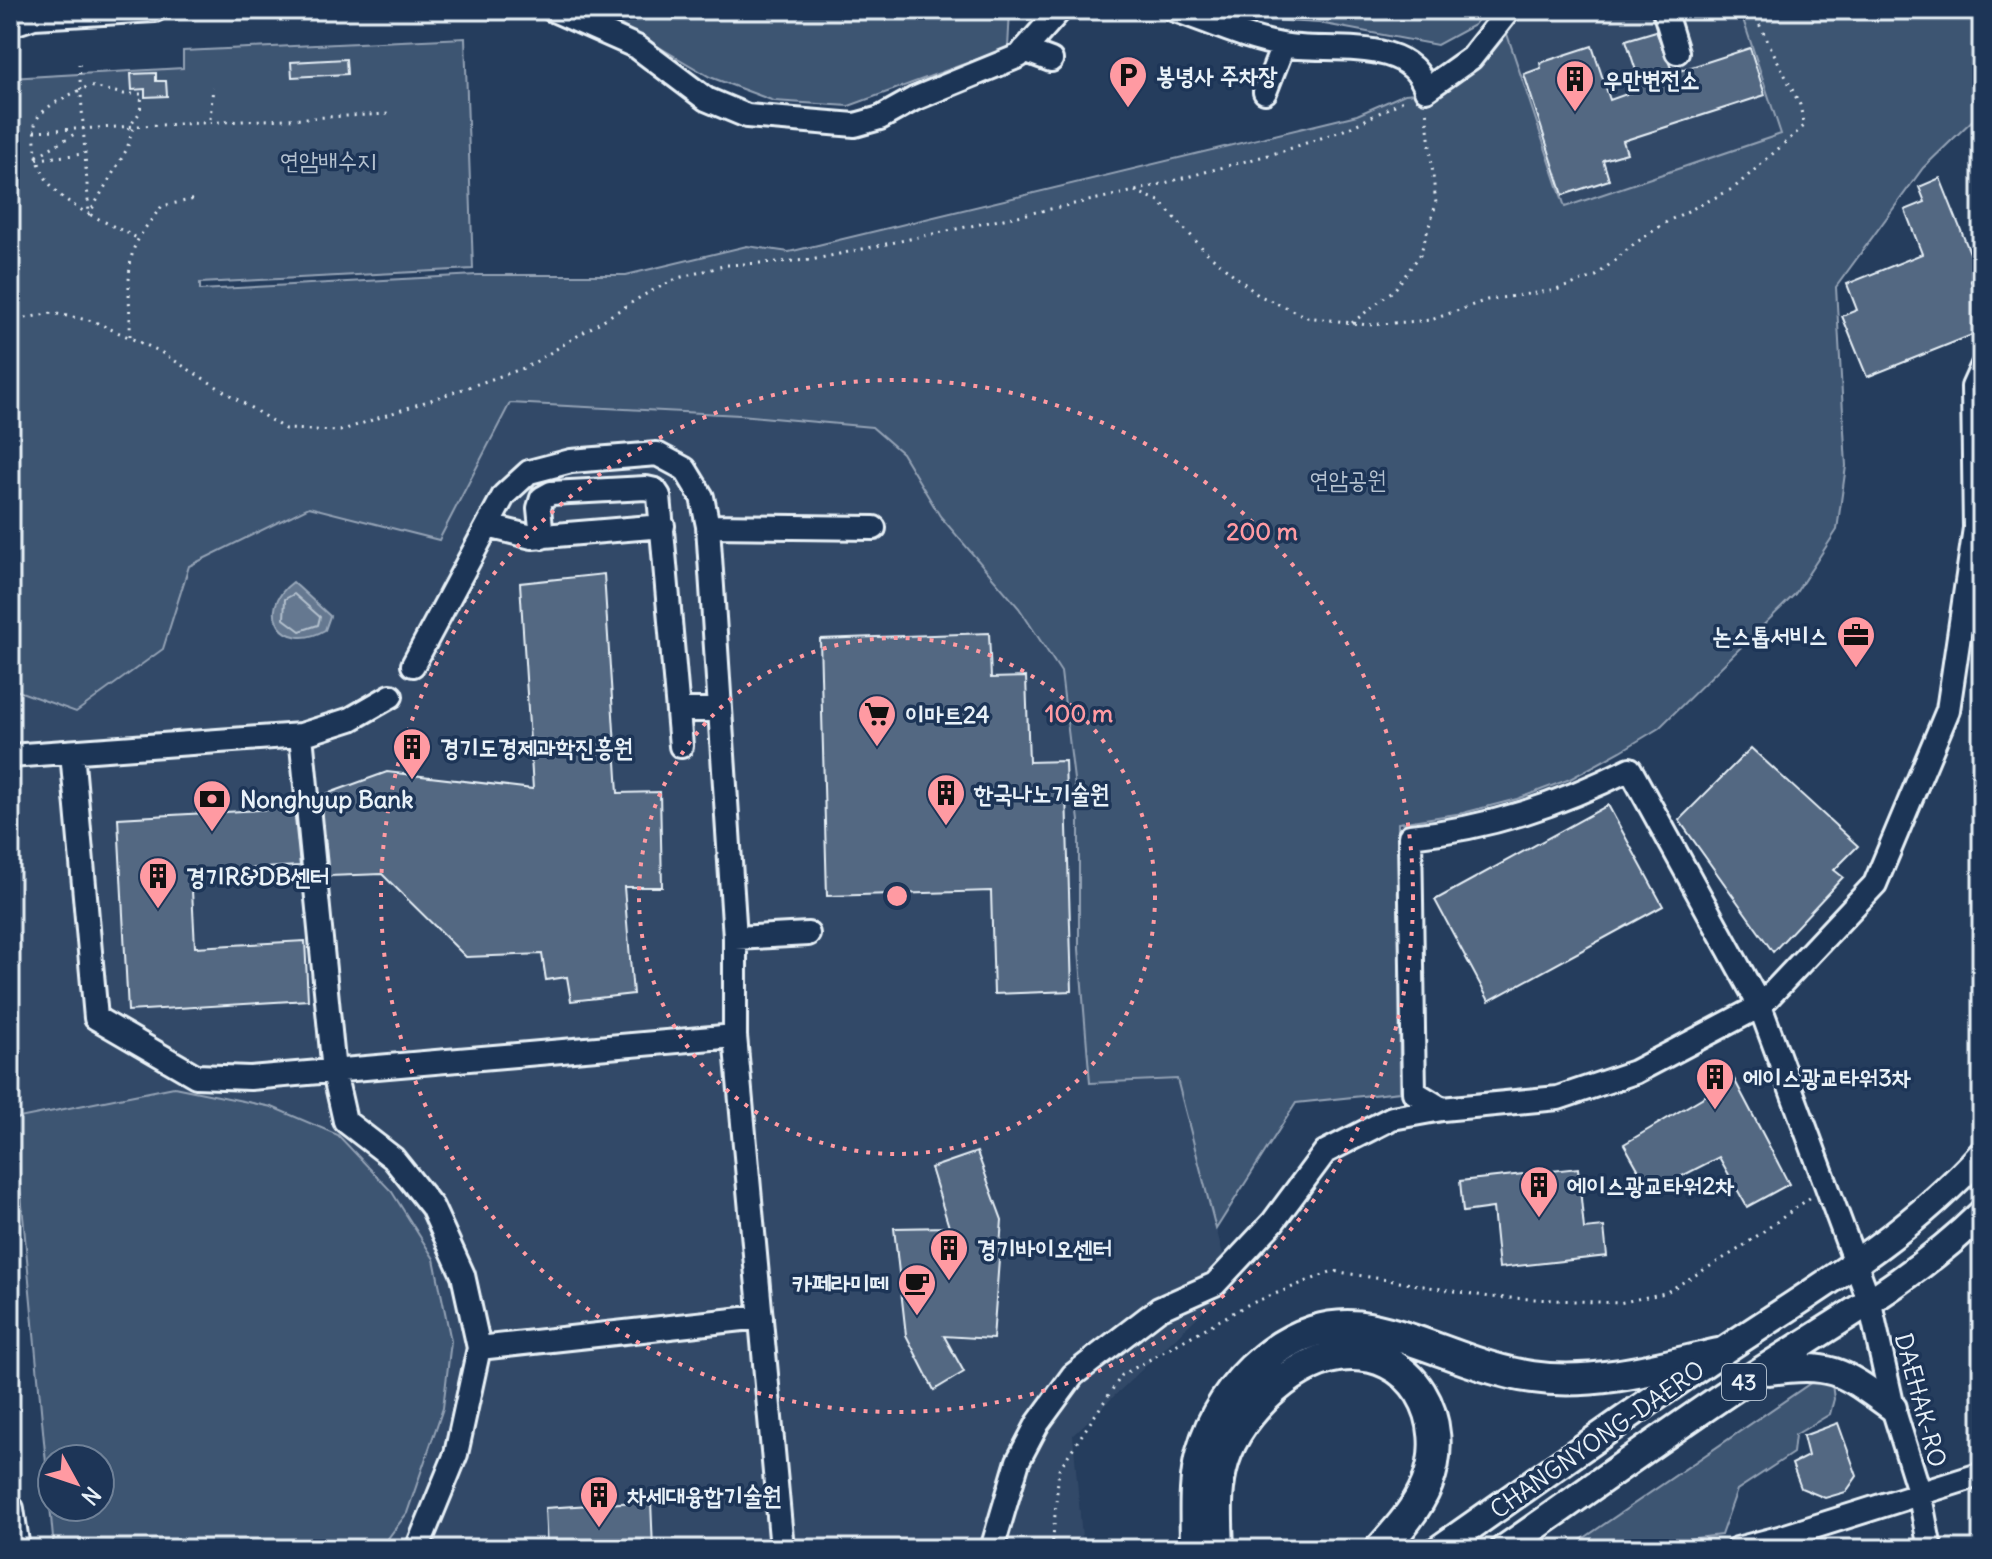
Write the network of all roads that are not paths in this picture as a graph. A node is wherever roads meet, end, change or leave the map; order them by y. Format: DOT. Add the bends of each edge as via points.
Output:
graph roads {
  1 [pos="155,10"];
  2 [pos="553,10"];
  3 [pos="1060,10"];
  4 [pos="1175,10"];
  5 [pos="1509,10"];
  6 [pos="1664,10"];
  7 [pos="10,25"];
  8 [pos="1283,46"];
  9 [pos="1024,50"];
  10 [pos="1677,52"];
  11 [pos="1051,60"];
  12 [pos="1265,92"];
  13 [pos="1982,367"];
  14 [pos="488,526"];
  15 [pos="663,526"];
  16 [pos="708,526"];
  17 [pos="874,528"];
  18 [pos="542,537"];
  19 [pos="413,665"];
  20 [pos="391,696"];
  21 [pos="679,710"];
  22 [pos="720,710"];
  23 [pos="301,735"];
  24 [pos="681,746"];
  25 [pos="72,752"];
  26 [pos="10,756"];
  27 [pos="808,934"];
  28 [pos="735,938"];
  29 [pos="1760,1006"];
  30 [pos="735,1036"];
  31 [pos="334,1072"];
  32 [pos="1442,1109"];
  33 [pos="1982,1154"];
  34 [pos="1982,1213"];
  35 [pos="1857,1265"];
  36 [pos="1870,1303"];
  37 [pos="761,1317"];
  38 [pos="479,1348"];
  39 [pos="1718,1354"];
  40 [pos="1758,1373"];
  41 [pos="1893,1408"];
  42 [pos="1982,1474"];
  43 [pos="1919,1491"];
  44 [pos="10,1509"];
  45 [pos="1780,1544"];
  46 [pos="16,1549"];
  47 [pos="417,1549"];
  48 [pos="782,1549"];
  49 [pos="992,1549"];
  50 [pos="1196,1549"];
  51 [pos="1218,1549"];
  52 [pos="1381,1549"];
  53 [pos="1439,1549"];
  54 [pos="1504,1549"];
  55 [pos="1737,1549"];
  56 [pos="1930,1549"];
  1 -- 7 [label="street" via="34,17"];
  2 -- 9 [label="street" via="637,47 706,99 747,116 823,124 855,125 880,118"];
  3 -- 9 [label="street"];
  4 -- 8 [label="street"];
  5 -- 8 [label="street" via="1471,58 1426,90 1421,74 1409,63 1382,53"];
  6 -- 10 [label="street"];
  8 -- 12 [label="street"];
  9 -- 11 [label="street"];
  13 -- 29 [label="street" via="1973,387 1975,528 1948,710 1875,884"];
  14 -- 16 [label="street" via="504,495 529,472 571,461 657,454 685,469 702,497"];
  14 -- 18 [label="street"];
  14 -- 19 [label="street"];
  15 -- 18 [label="street"];
  15 -- 18 [label="street" via="655,490 551,493 539,508"];
  15 -- 21 [label="street"];
  16 -- 17 [label="street"];
  16 -- 22 [label="street"];
  20 -- 23 [label="street" via="351,719"];
  21 -- 22 [label="street"];
  21 -- 24 [label="street"];
  22 -- 28 [label="street"];
  23 -- 25 [label="street"];
  23 -- 31 [label="street"];
  25 -- 26 [label="street"];
  25 -- 31 [label="street" via="96,1018 196,1076"];
  27 -- 28 [label="street"];
  28 -- 30 [label="street"];
  29 -- 32 [label="street" via="1635,1072 1558,1098"];
  29 -- 32 [label="street, DAEHAK-RO" via="1630,769 1509,820 1410,836 1414,1092"];
  29 -- 35 [label="street, DAEHAK-RO"];
  30 -- 31 [label="street"];
  30 -- 37 [label="street"];
  31 -- 38 [label="street" via="345,1121 393,1158 432,1207 463,1275"];
  32 -- 49 [label="street" via="1392,1118 1325,1152 1273,1222 1215,1284 1159,1309 1073,1375 1018,1461"];
  33 -- 35 [label="main road, CHANGNYONG-DAERO / 43" via="1916,1220"];
  34 -- 36 [label="main road, CHANGNYONG-DAERO / 43"];
  35 -- 36 [label="street, DAEHAK-RO"];
  35 -- 39 [label="main road, CHANGNYONG-DAERO / 43"];
  36 -- 40 [label="main road, CHANGNYONG-DAERO / 43"];
  36 -- 41 [label="street, DAEHAK-RO"];
  37 -- 38 [label="street"];
  37 -- 48 [label="street"];
  38 -- 47 [label="street" via="456,1454"];
  39 -- 50 [label="highway" via="1600,1377 1550,1379 1495,1369 1369,1328 1340,1327 1299,1337 1244,1378 1208,1434 1197,1475"];
  39 -- 53 [label="main road, CHANGNYONG-DAERO / 43"];
  40 -- 41 [label="main road" via="1805,1366 1842,1372"];
  40 -- 54 [label="main road, CHANGNYONG-DAERO / 43"];
  41 -- 43 [label="street, DAEHAK-RO"];
  42 -- 43 [label="street"];
  43 -- 45 [label="street"];
  43 -- 56 [label="street, DAEHAK-RO"];
  44 -- 46 [label="main road"];
  45 -- 55 [label="street"];
  51 -- 52 [label="highway" via="1218,1487 1236,1434 1284,1381 1312,1364 1343,1356 1371,1358 1395,1369 1417,1387 1435,1422 1427,1485"];
}
